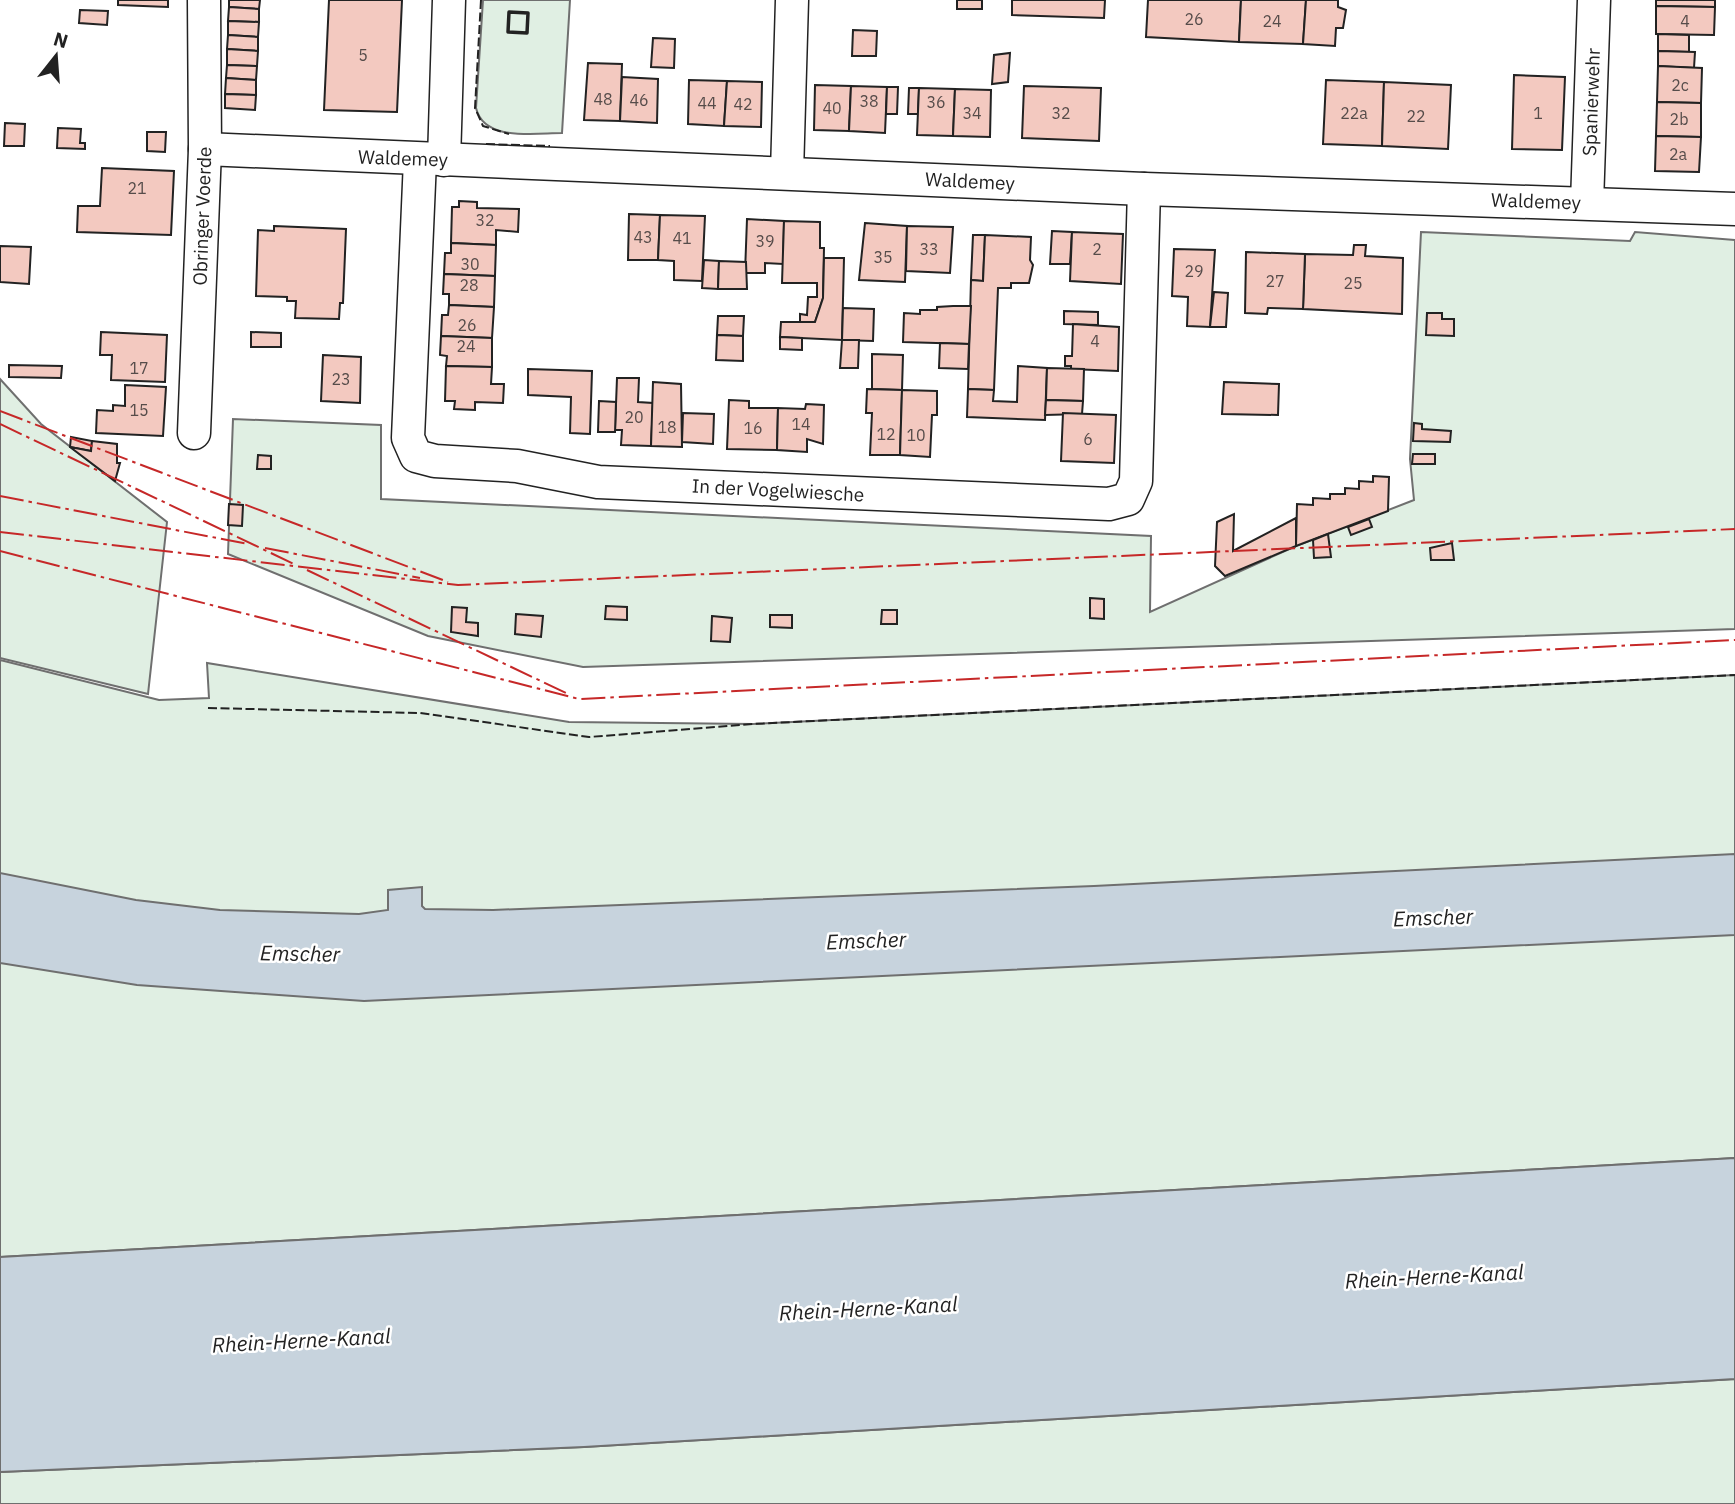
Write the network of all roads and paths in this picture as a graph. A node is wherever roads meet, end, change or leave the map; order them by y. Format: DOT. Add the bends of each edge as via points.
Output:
graph roads {
  1 [pos="204,0"];
  2 [pos="449,0"];
  3 [pos="792,0"];
  4 [pos="1594,0"];
  5 [pos="205,149"];
  6 [pos="432,160"];
  7 [pos="787,173"];
  8 [pos="1144,189"];
  9 [pos="1587,203"];
  10 [pos="1735,209"];
  11 [pos="194,433"];
  1 -- 5 [label="street, Obringer Voerde"];
  2 -- 6 [label="street"];
  3 -- 7 [label="street"];
  4 -- 9 [label="street, Spanierwehr"];
  5 -- 6 [label="street, Waldemey"];
  5 -- 11 [label="street, Obringer Voerde"];
  6 -- 7 [label="street, Waldemey"];
  6 -- 8 [label="street, In der Vogelwiesche" via="408,438 416,456 517,466 598,482 1095,504 1128,499 1136,481"];
  7 -- 8 [label="street, Waldemey"];
  8 -- 9 [label="street, Waldemey"];
  9 -- 10 [label="street, Waldemey"];
}
